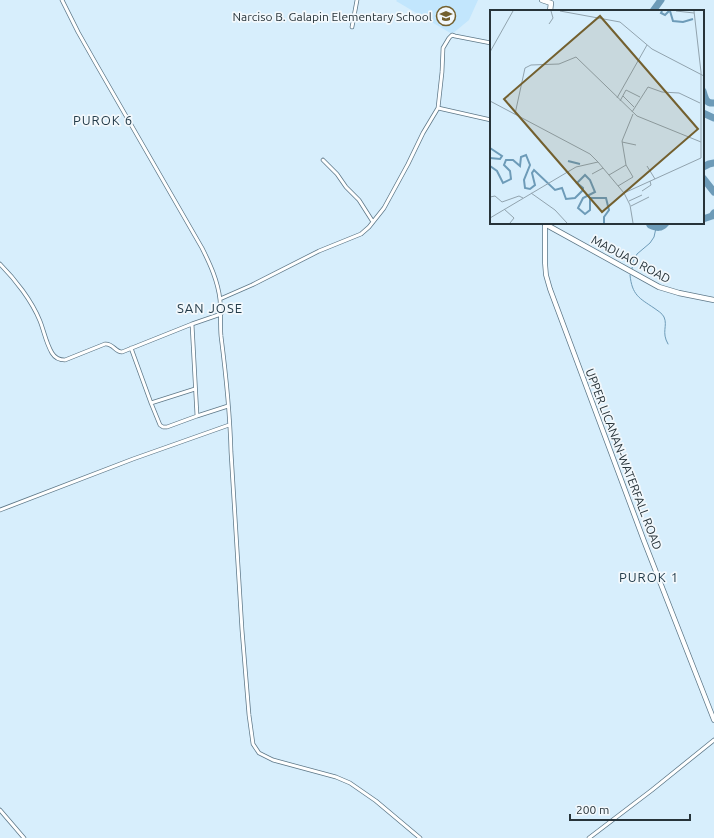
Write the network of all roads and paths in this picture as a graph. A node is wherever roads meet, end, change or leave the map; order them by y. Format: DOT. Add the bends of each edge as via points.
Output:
graph roads {
  1 [pos="62,0"];
  2 [pos="356,0"];
  3 [pos="542,0"];
  4 [pos="551,1"];
  5 [pos="352,27"];
  6 [pos="490,43"];
  7 [pos="438,108"];
  8 [pos="490,120"];
  9 [pos="323,160"];
  10 [pos="373,222"];
  11 [pos="545,224"];
  12 [pos="547,224"];
  13 [pos="0,264"];
  14 [pos="220,299"];
  15 [pos="714,300"];
  16 [pos="220,314"];
  17 [pos="192,324"];
  18 [pos="131,348"];
  19 [pos="196,389"];
  20 [pos="151,402"];
  21 [pos="228,406"];
  22 [pos="197,416"];
  23 [pos="229,425"];
  24 [pos="0,510"];
  25 [pos="714,720"];
  26 [pos="714,740"];
  27 [pos="0,810"];
  28 [pos="24,838"];
  29 [pos="420,838"];
  30 [pos="589,838"];
  1 -- 14 [label="street" via="202,248 215,278"];
  2 -- 5 [label="street"];
  3 -- 4 [label="main road"];
  6 -- 7 [label="street" via="450,36 444,48"];
  7 -- 8 [label="street"];
  7 -- 10 [label="street" via="384,208"];
  9 -- 10 [label="street" via="358,200"];
  10 -- 14 [label="street" via="361,234 319,251 252,286"];
  11 -- 25 [label="street, UPPER LICANAN-WATERFALL ROAD" via="545,263 550,289"];
  12 -- 15 [label="main road, MADUAO ROAD" via="658,287"];
  13 -- 18 [label="street" via="32,304 49,347 58,359 65,360 105,344 111,345 119,352"];
  14 -- 16 [label="street"];
  16 -- 17 [label="street"];
  16 -- 21 [label="street"];
  17 -- 18 [label="street"];
  17 -- 19 [label="street"];
  18 -- 20 [label="street"];
  19 -- 20 [label="street"];
  19 -- 22 [label="street"];
  20 -- 22 [label="street" via="163,427 167,428"];
  21 -- 22 [label="street"];
  21 -- 23 [label="street"];
  23 -- 24 [label="street"];
  23 -- 29 [label="street" via="242,630 253,744 259,753 273,760 350,783 373,798"];
  26 -- 30 [label="street"];
  27 -- 28 [label="street"];
}
